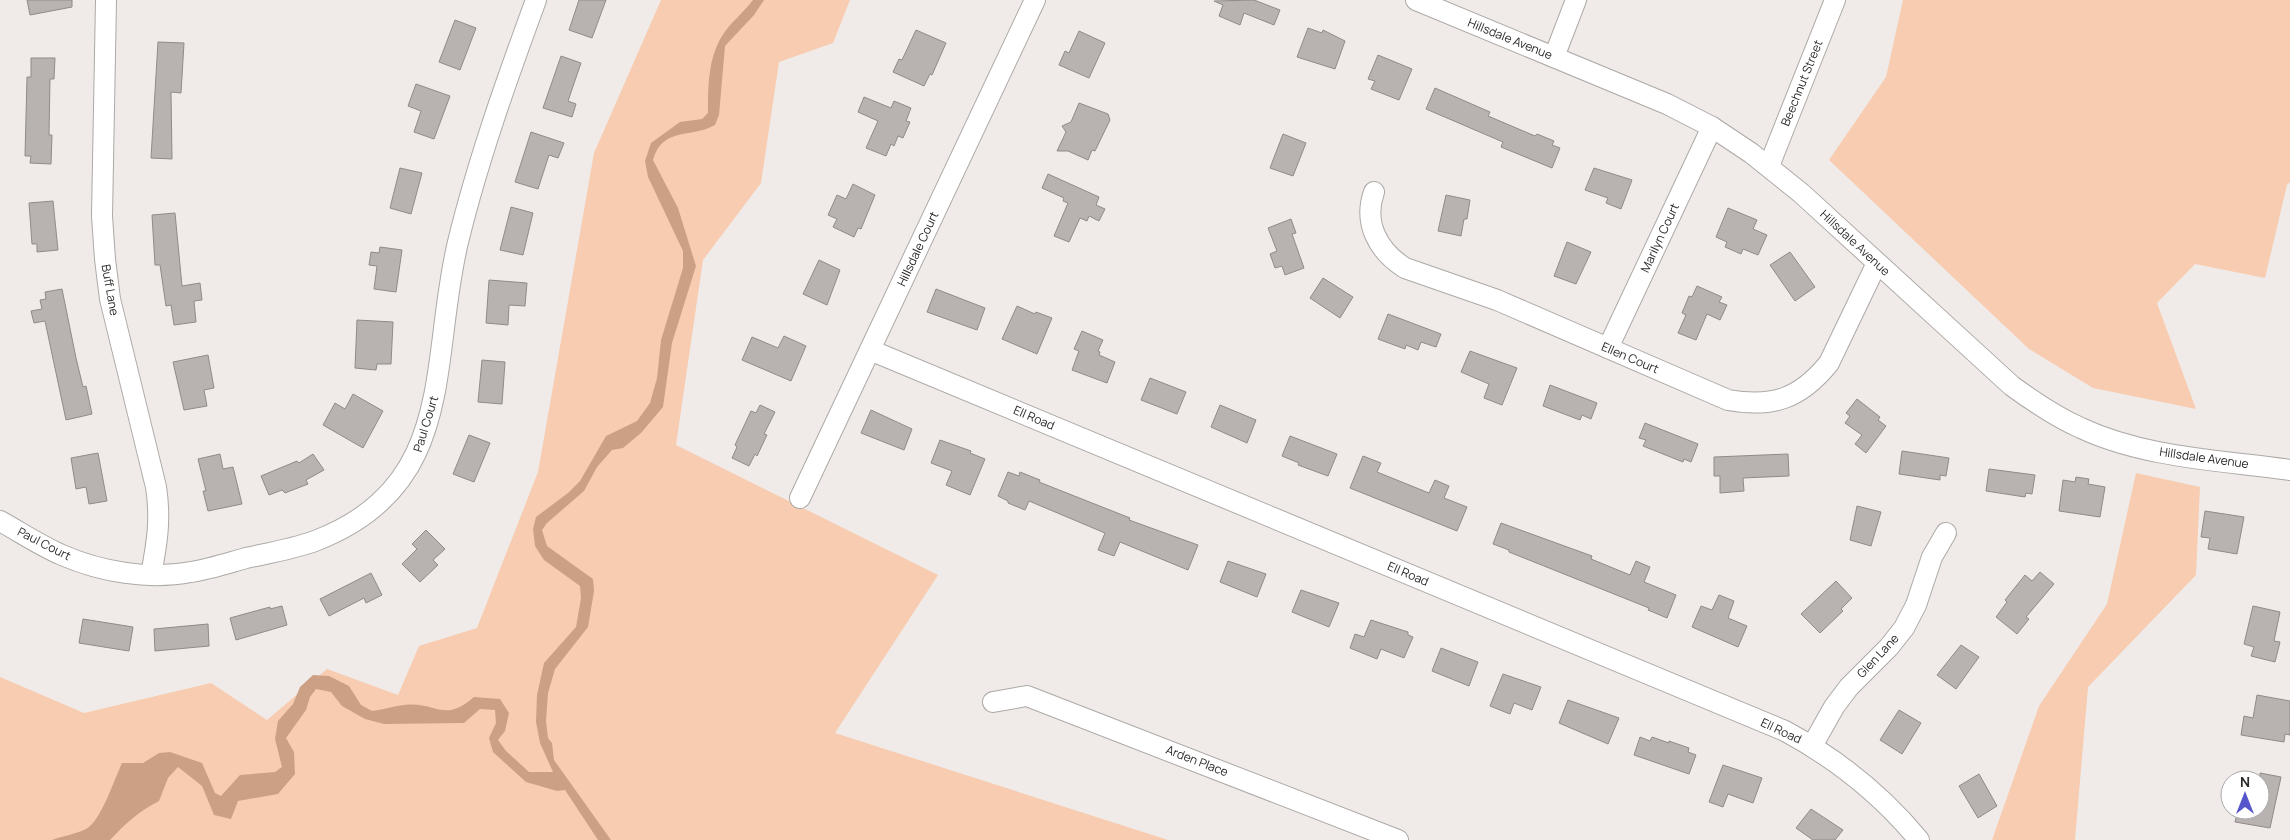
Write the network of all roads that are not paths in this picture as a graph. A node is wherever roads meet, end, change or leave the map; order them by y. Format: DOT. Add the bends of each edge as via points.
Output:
graph roads {
  1 [pos="106,0"];
  2 [pos="536,0"];
  3 [pos="1036,0"];
  4 [pos="1416,0"];
  5 [pos="1576,0"];
  6 [pos="1835,0"];
  7 [pos="1554,57"];
  8 [pos="1712,128"];
  9 [pos="1769,166"];
  10 [pos="1374,192"];
  11 [pos="1877,263"];
  12 [pos="1608,348"];
  13 [pos="870,350"];
  14 [pos="2290,470"];
  15 [pos="800,498"];
  16 [pos="0,521"];
  17 [pos="1946,533"];
  18 [pos="151,575"];
  19 [pos="993,702"];
  20 [pos="1812,746"];
  21 [pos="1398,840"];
  22 [pos="1919,840"];
  1 -- 18 [label="street, Buff Lane" via="104,259 110,299 160,510"];
  2 -- 18 [label="street, Paul Court" via="470,194 448,296 436,392 421,447 407,472 381,503 360,518 314,541 191,572"];
  3 -- 13 [label="street, Hillsdale Court"];
  4 -- 7 [label="street, Hillsdale Avenue"];
  5 -- 7 [label="street"];
  6 -- 9 [label="street, Beechnut Street"];
  7 -- 8 [label="street, Hillsdale Avenue" via="1667,104"];
  8 -- 9 [label="street, Hillsdale Avenue"];
  8 -- 12 [label="street, Marilyn Court"];
  9 -- 11 [label="street, Hillsdale Avenue"];
  10 -- 12 [label="street, Ellen Court" via="1370,213 1372,229 1380,246 1405,268 1497,300"];
  11 -- 12 [label="street, Ellen Court" via="1829,363 1817,378 1786,398 1749,404 1728,400"];
  11 -- 14 [label="street, Hillsdale Avenue" via="2012,386 2081,428 2146,450"];
  13 -- 15 [label="street, Hillsdale Court"];
  13 -- 20 [label="street, Ell Road" via="1785,731"];
  16 -- 18 [label="street, Paul Court" via="60,555 91,566"];
  17 -- 20 [label="street, Glen Lane" via="1932,557 1916,605 1904,628 1844,693"];
  19 -- 21 [label="street, Arden Place" via="1027,696"];
  20 -- 22 [label="street, Ell Road" via="1872,789"];
}
